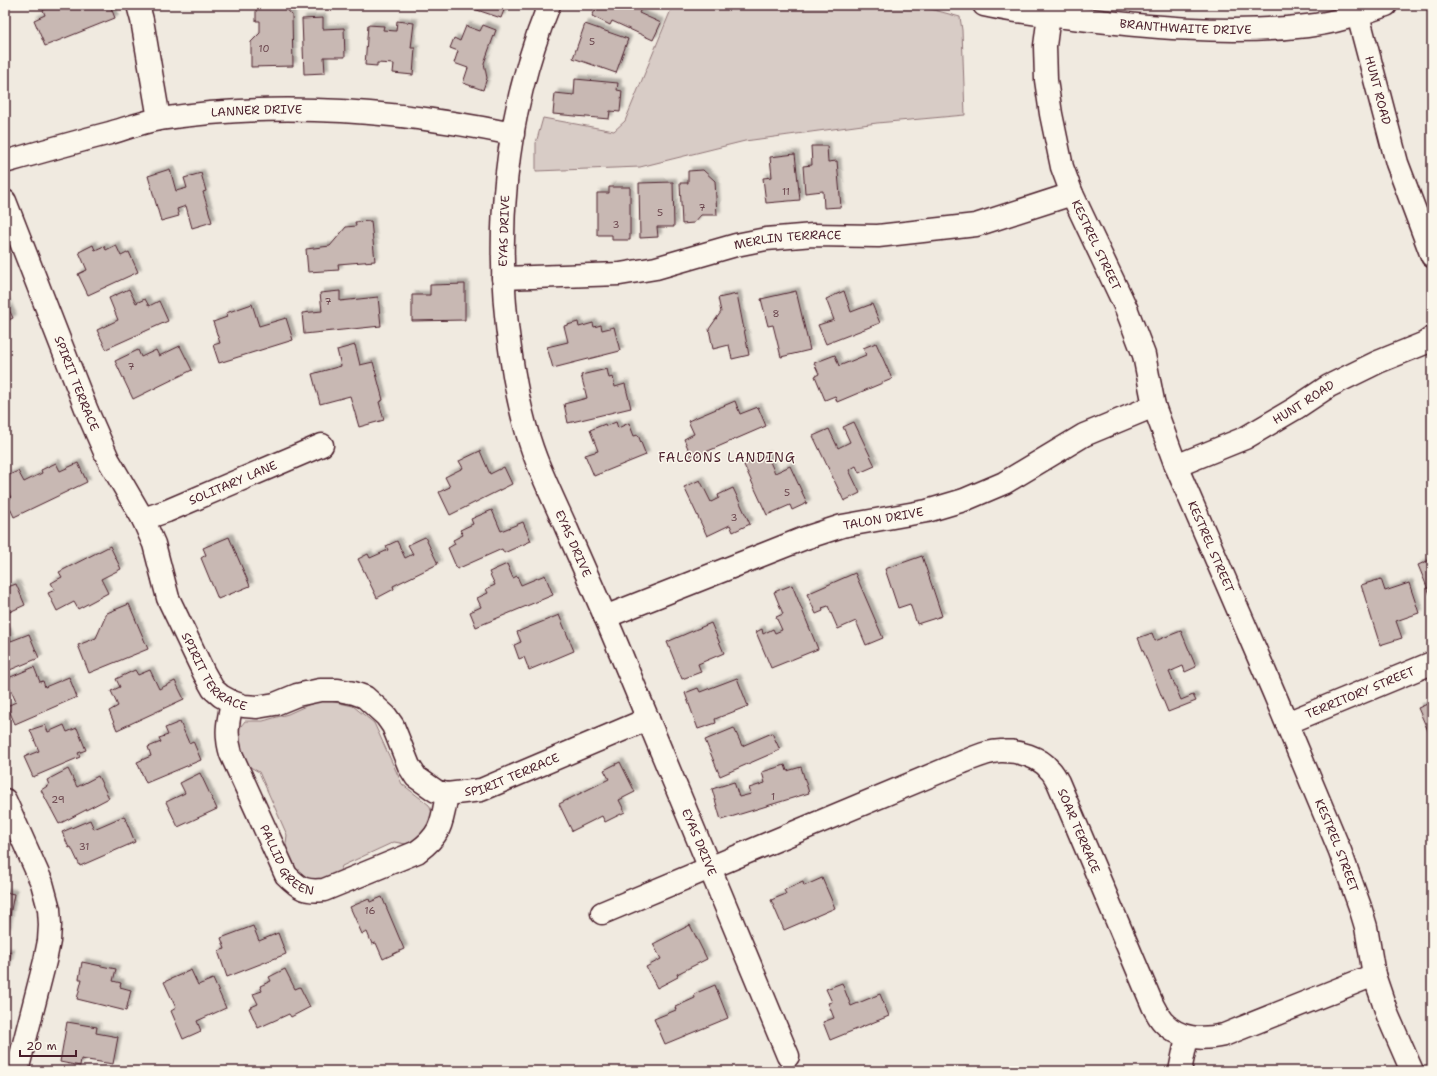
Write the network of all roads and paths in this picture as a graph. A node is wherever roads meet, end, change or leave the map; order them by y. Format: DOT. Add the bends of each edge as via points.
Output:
graph roads {
  1 [pos="138,5"];
  2 [pos="549,5"];
  3 [pos="984,5"];
  4 [pos="1386,5"];
  5 [pos="1049,15"];
  6 [pos="1358,15"];
  7 [pos="159,120"];
  8 [pos="513,134"];
  9 [pos="5,162"];
  10 [pos="1072,194"];
  11 [pos="5,202"];
  12 [pos="1432,256"];
  13 [pos="502,278"];
  14 [pos="1432,338"];
  15 [pos="1154,406"];
  16 [pos="322,445"];
  17 [pos="1176,466"];
  18 [pos="143,519"];
  19 [pos="605,617"];
  20 [pos="1432,663"];
  21 [pos="232,702"];
  22 [pos="648,719"];
  23 [pos="1287,723"];
  24 [pos="447,794"];
  25 [pos="5,800"];
  26 [pos="709,868"];
  27 [pos="602,913"];
  28 [pos="1374,976"];
  29 [pos="1187,1037"];
  30 [pos="788,1056"];
  31 [pos="17,1071"];
  32 [pos="1180,1071"];
  33 [pos="1412,1071"];
  1 -- 7 [label="street"];
  2 -- 8 [label="street, EYAS DRIVE" via="520,95"];
  3 -- 5 [label="street, BRANTHWAITE DRIVE"];
  4 -- 6 [label="street, BRANTHWAITE DRIVE"];
  5 -- 6 [label="street, BRANTHWAITE DRIVE" via="1147,26 1230,29 1308,26"];
  5 -- 10 [label="street, KESTREL STREET" via="1045,46 1046,80 1062,167"];
  6 -- 12 [label="street, HUNT ROAD" via="1397,163"];
  7 -- 8 [label="street, LANNER DRIVE" via="248,110 326,110 421,118"];
  7 -- 9 [label="street, LANNER DRIVE"];
  8 -- 13 [label="street, EYAS DRIVE" via="504,202"];
  10 -- 13 [label="street, MERLIN TERRACE" via="976,225 878,236 813,235 766,239 656,268 620,274"];
  10 -- 15 [label="street, KESTREL STREET" via="1126,308 1144,355"];
  11 -- 18 [label="street, SPIRIT TERRACE" via="86,411 108,459"];
  13 -- 19 [label="street, EYAS DRIVE" via="515,382 535,458"];
  14 -- 17 [label="street, HUNT ROAD" via="1329,386 1245,438"];
  15 -- 17 [label="street, KESTREL STREET"];
  15 -- 19 [label="street, TALON DRIVE" via="1084,435 1004,483 964,500 927,511 842,526 805,538"];
  16 -- 18 [label="street, SOLITARY LANE"];
  17 -- 23 [label="street, KESTREL STREET"];
  18 -- 21 [label="street, SPIRIT TERRACE" via="154,544 168,598 204,673 213,689"];
  19 -- 22 [label="street, EYAS DRIVE"];
  20 -- 23 [label="street, TERRITORY STREET"];
  21 -- 24 [label="street, SPIRIT TERRACE" via="257,707 320,690 338,690 365,697 393,726 416,777 436,791"];
  21 -- 24 [label="street, PALLID GREEN" via="227,736 231,754 286,875 302,889 324,890 417,852 436,835"];
  22 -- 24 [label="street, SPIRIT TERRACE" via="481,790"];
  22 -- 26 [label="street, EYAS DRIVE"];
  23 -- 28 [label="street, KESTREL STREET" via="1340,851 1360,907"];
  25 -- 31 [label="street" via="42,883 49,909 50,925 45,961"];
  26 -- 27 [label="street, SOAR TERRACE"];
  26 -- 29 [label="street, SOAR TERRACE" via="984,754 1002,750 1034,758 1049,767 1058,782 1153,1006 1172,1030"];
  26 -- 30 [label="street, EYAS DRIVE"];
  28 -- 29 [label="street, SOAR TERRACE" via="1224,1035 1212,1038"];
  28 -- 33 [label="street, KESTREL STREET"];
  29 -- 32 [label="street"];
}
